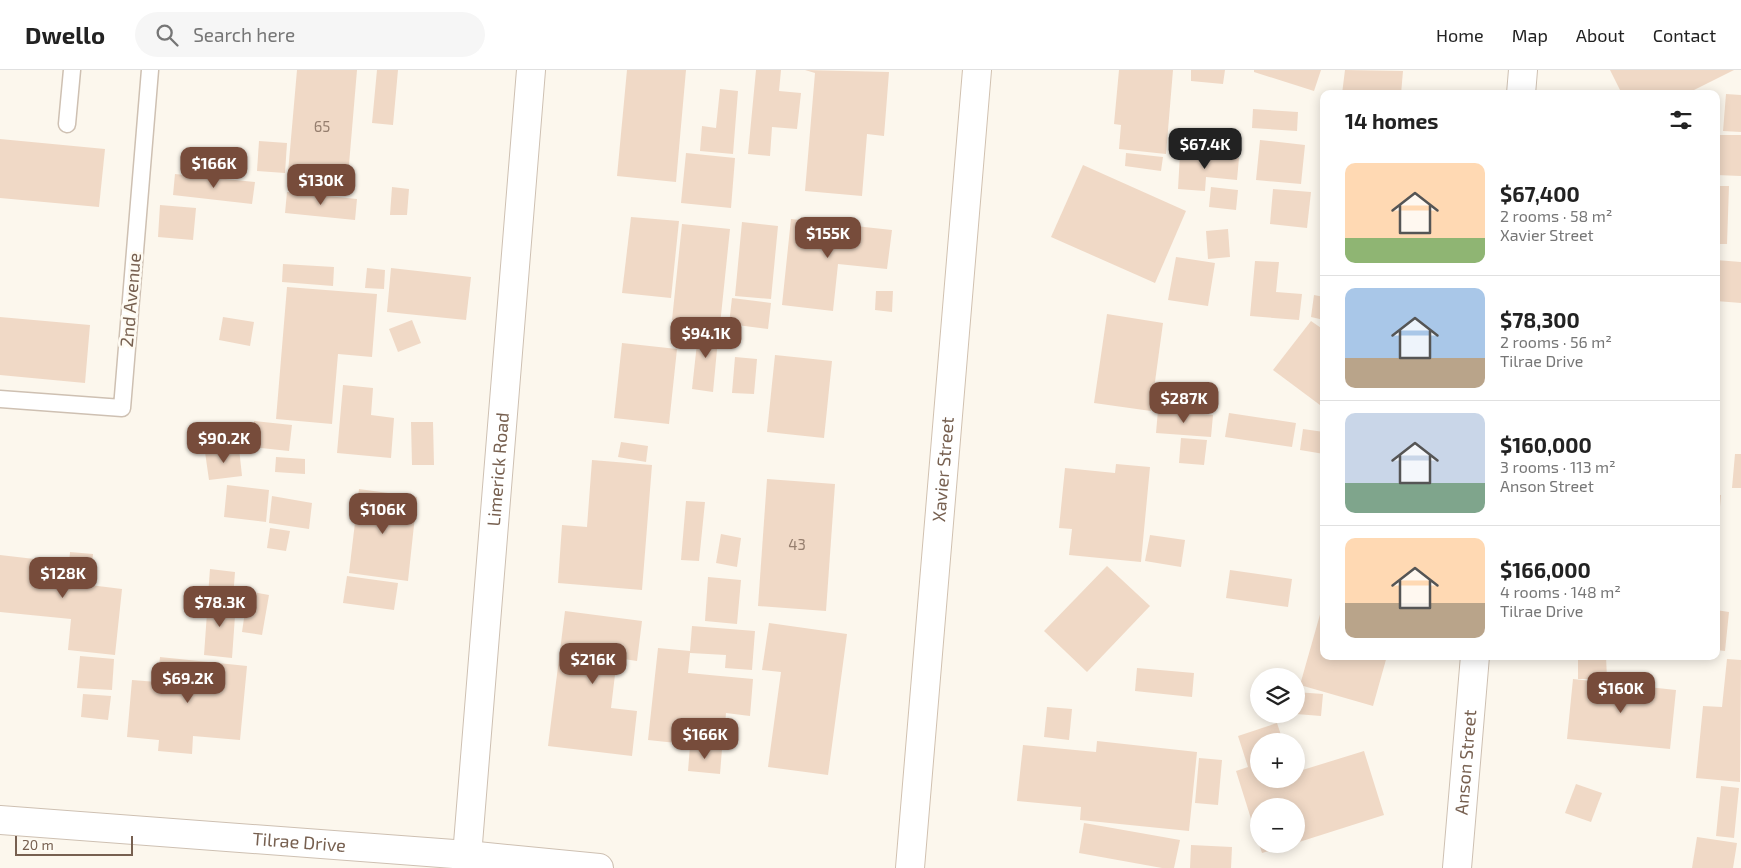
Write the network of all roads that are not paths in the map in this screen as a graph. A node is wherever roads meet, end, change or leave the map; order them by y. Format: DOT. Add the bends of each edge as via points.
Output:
graph roads {
  1 [pos="72,70"];
  2 [pos="150,70"];
  3 [pos="531,70"];
  4 [pos="977,70"];
  5 [pos="1523,70"];
  6 [pos="1521,90"];
  7 [pos="67,124"];
  8 [pos="0,399"];
  9 [pos="1474,660"];
  10 [pos="0,820"];
  11 [pos="467,862"];
  12 [pos="599,868"];
  13 [pos="910,868"];
  14 [pos="1457,868"];
  1 -- 7 [label="lane"];
  2 -- 8 [label="lane, 2nd Avenue" via="122,408"];
  3 -- 11 [label="street, Limerick Road"];
  4 -- 13 [label="street, Xavier Street"];
  5 -- 6 [label="street"];
  9 -- 14 [label="street, Anson Street"];
  10 -- 11 [label="street, Tilrae Drive"];
  11 -- 12 [label="street, Tilrae Drive"];
}
